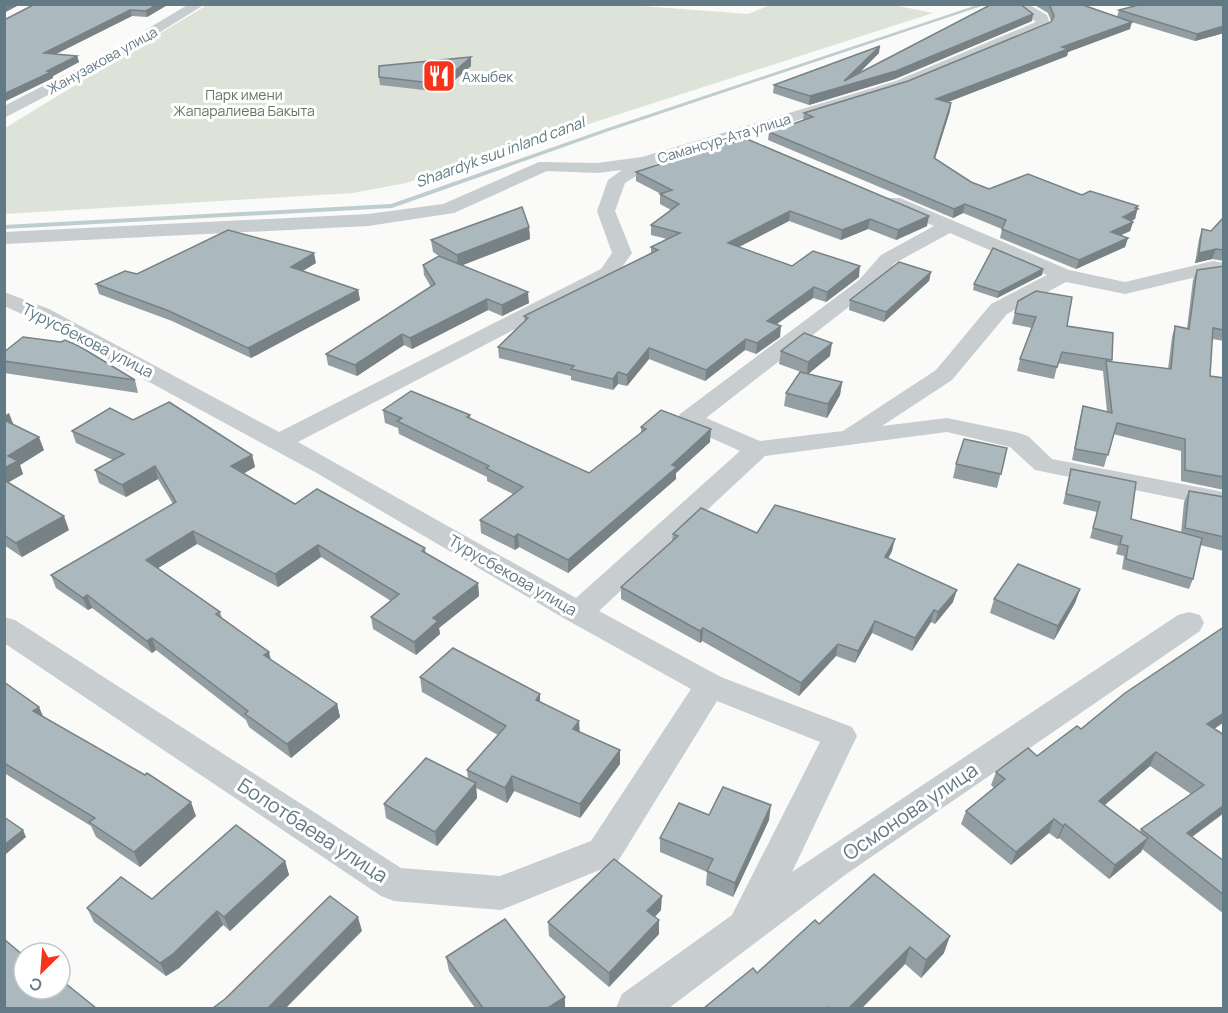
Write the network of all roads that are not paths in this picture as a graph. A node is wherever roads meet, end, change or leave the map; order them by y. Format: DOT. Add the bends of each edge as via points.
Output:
graph roads {
  1 [pos="199,4"];
  2 [pos="1018,4"];
  3 [pos="4,113"];
  4 [pos="736,135"];
  5 [pos="758,144"];
  6 [pos="650,160"];
  7 [pos="877,194"];
  8 [pos="950,225"];
  9 [pos="4,238"];
  10 [pos="1224,269"];
  11 [pos="1063,275"];
  12 [pos="4,298"];
  13 [pos="847,437"];
  14 [pos="279,442"];
  15 [pos="757,449"];
  16 [pos="1224,500"];
  17 [pos="578,613"];
  18 [pos="1189,623"];
  19 [pos="4,628"];
  20 [pos="710,685"];
  21 [pos="744,929"];
  22 [pos="637,1008"];
  1 -- 3 [label="street, Жанузакова улица" via="114,55"];
  2 -- 4 [label="street, Самансур-Ата улица" via="1042,18 1043,24 901,84"];
  4 -- 5 [label="street"];
  4 -- 6 [label="street, Самансур-Ата улица"];
  6 -- 9 [label="street" via="597,168 545,166 447,209 368,220"];
  6 -- 14 [label="street, Самансур-Ата улица" via="617,180 606,211 622,253 608,273"];
  7 -- 8 [label="street"];
  8 -- 11 [label="street"];
  8 -- 15 [label="street" via="888,259 866,284 689,419"];
  10 -- 11 [label="street" via="1213,267 1125,288"];
  11 -- 13 [label="street" via="999,309 944,375"];
  12 -- 14 [label="street, Турусбекова улица"];
  13 -- 15 [label="street"];
  13 -- 16 [label="street" via="947,425 1019,441 1044,465"];
  14 -- 17 [label="street, Турусбекова улица"];
  15 -- 17 [label="street"];
  17 -- 20 [label="street, Турусбекова улица"];
  18 -- 21 [label="street, Осмонова улица" via="832,864"];
  19 -- 20 [label="street, Болотбаева улица" via="394,884 501,893 604,852"];
  20 -- 21 [label="street, Турусбекова улица" via="840,736"];
  21 -- 22 [label="street, Осмонова улица"];
}
